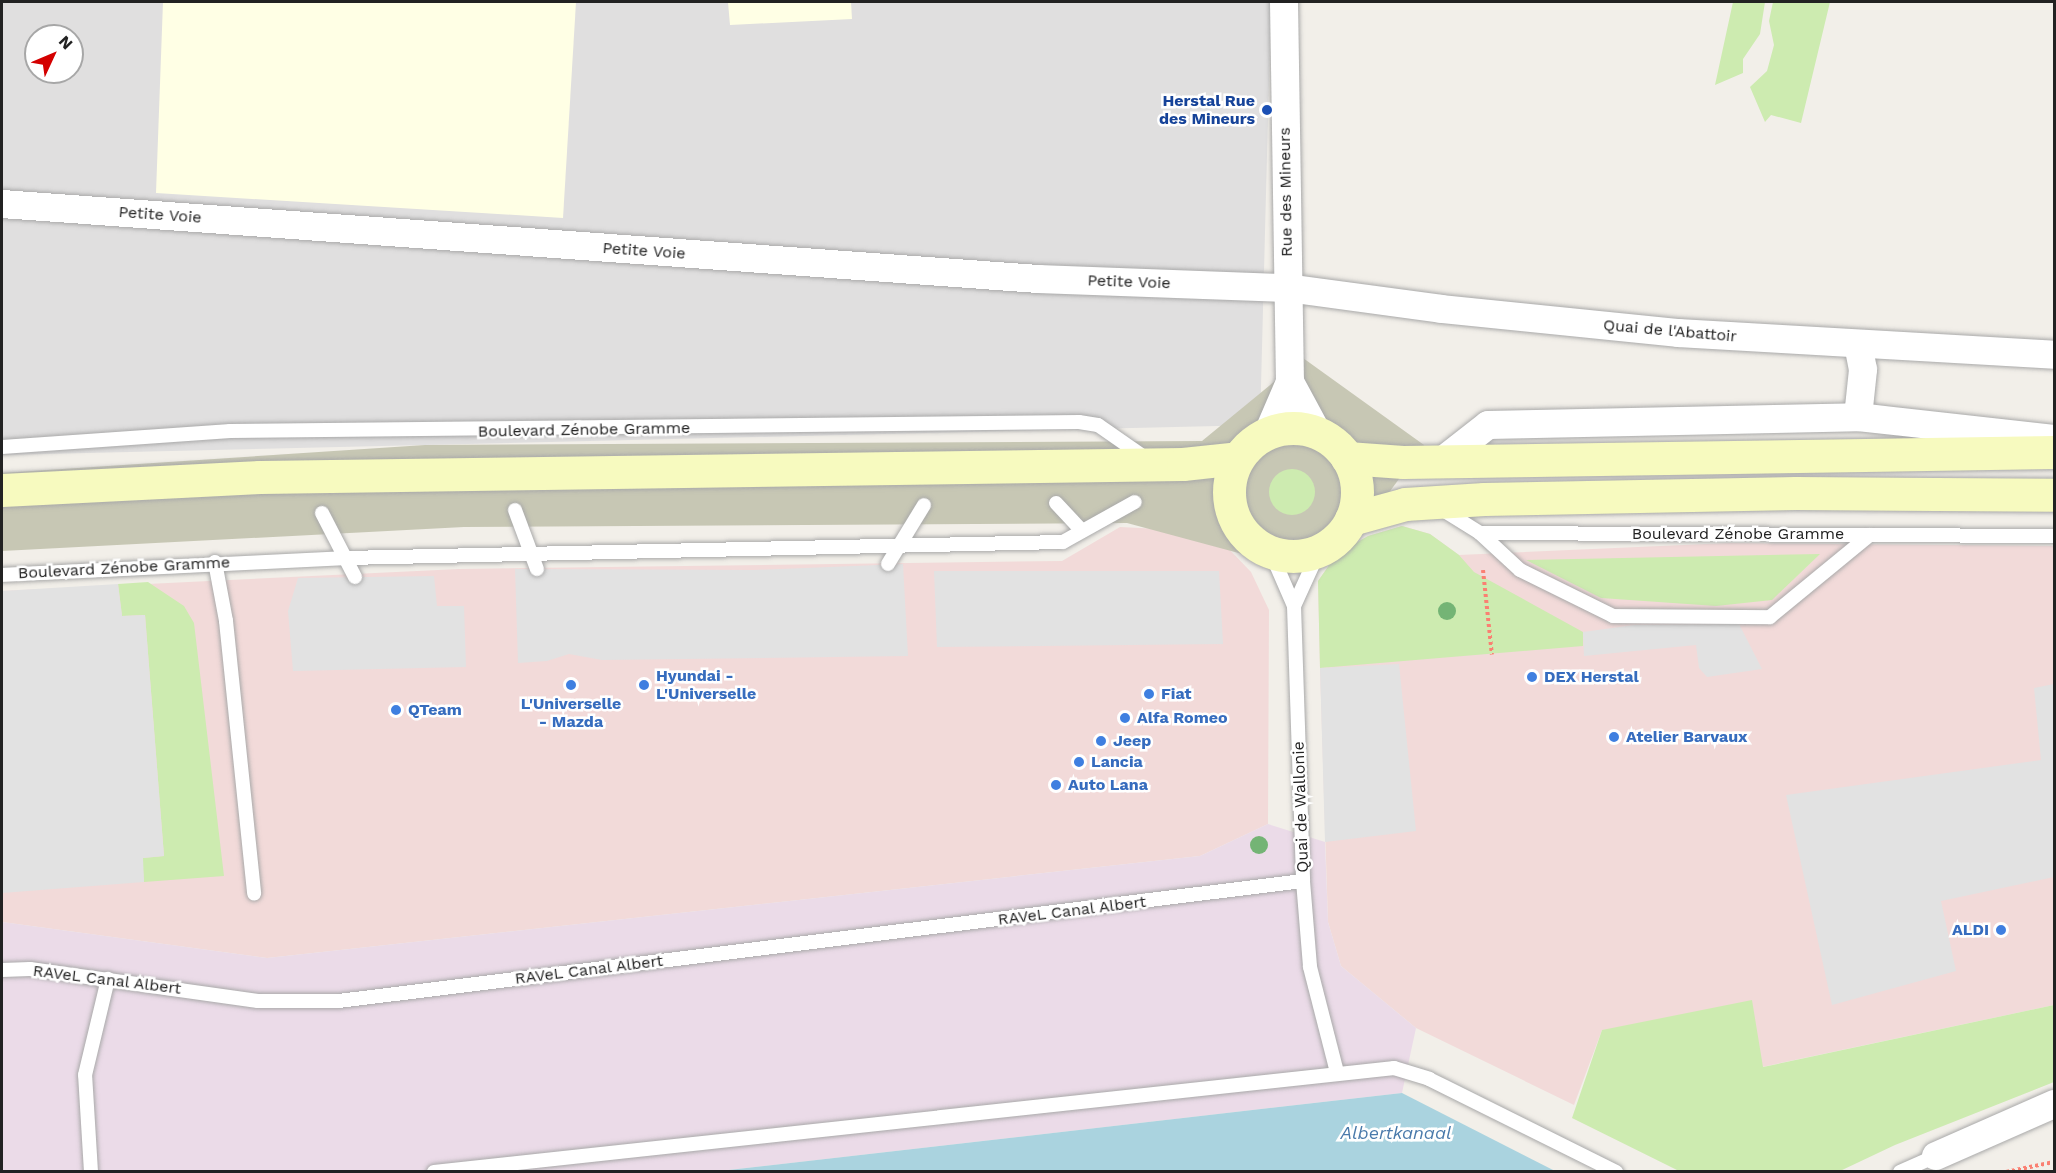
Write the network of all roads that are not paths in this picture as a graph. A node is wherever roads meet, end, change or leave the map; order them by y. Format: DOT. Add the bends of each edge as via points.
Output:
graph roads {
  1 [pos="1284,2"];
  2 [pos="2,204"];
  3 [pos="1287,288"];
  4 [pos="1858,344"];
  5 [pos="2055,355"];
  6 [pos="1290,382"];
  7 [pos="1858,417"];
  8 [pos="1317,432"];
  9 [pos="1268,433"];
  10 [pos="2055,439"];
  11 [pos="2,447"];
  12 [pos="2055,452"];
  13 [pos="1238,458"];
  14 [pos="1347,458"];
  15 [pos="1442,461"];
  16 [pos="1153,465"];
  17 [pos="2,490"];
  18 [pos="2055,495"];
  19 [pos="1135,502"];
  20 [pos="1430,502"];
  21 [pos="1056,503"];
  22 [pos="924,504"];
  23 [pos="515,510"];
  24 [pos="322,513"];
  25 [pos="1352,519"];
  26 [pos="1082,531"];
  27 [pos="1480,533"];
  28 [pos="1870,535"];
  29 [pos="2055,536"];
  30 [pos="898,546"];
  31 [pos="1320,549"];
  32 [pos="1271,553"];
  33 [pos="531,554"];
  34 [pos="346,558"];
  35 [pos="215,562"];
  36 [pos="888,564"];
  37 [pos="537,569"];
  38 [pos="2,575"];
  39 [pos="355,577"];
  40 [pos="1294,606"];
  41 [pos="1303,881"];
  42 [pos="254,894"];
  43 [pos="1177,898"];
  44 [pos="2,969"];
  45 [pos="108,979"];
  46 [pos="1337,1072"];
  47 [pos="2055,1104"];
  48 [pos="1936,1155"];
  49 [pos="91,1172"];
  50 [pos="434,1172"];
  51 [pos="1616,1172"];
  52 [pos="1900,1172"];
  1 -- 3 [label="street, Rue des Mineurs"];
  2 -- 3 [label="street, Petite Voie" via="1026,278"];
  3 -- 4 [label="street, Quai de l'Abattoir" via="1654,331"];
  3 -- 6 [label="street, Rue des Mineurs"];
  4 -- 5 [label="street, Quai de l'Abattoir"];
  4 -- 7 [label="street" via="1863,370"];
  6 -- 8 [label="street, Rue des Mineurs"];
  6 -- 9 [label="street, Rue des Mineurs"];
  7 -- 10 [label="street"];
  7 -- 15 [label="street" via="1488,425"];
  8 -- 9 [label="main road" via="1295,428"];
  8 -- 14 [label="main road"];
  9 -- 13 [label="main road" via="1249,444"];
  11 -- 16 [label="lane, Boulevard Zénobe Gramme" via="230,431 1078,422 1098,425 1130,444"];
  12 -- 15 [label="main road"];
  13 -- 16 [label="main road"];
  13 -- 32 [label="main road" via="1230,478 1229,501 1236,522"];
  14 -- 15 [label="main road"];
  14 -- 25 [label="main road" via="1358,487"];
  16 -- 17 [label="main road" via="272,477"];
  18 -- 20 [label="main road" via="1796,493"];
  19 -- 26 [label="lane, Boulevard Zénobe Gramme"];
  20 -- 25 [label="main road" via="1375,510"];
  20 -- 27 [label="lane"];
  21 -- 26 [label="lane"];
  22 -- 30 [label="lane"];
  23 -- 33 [label="lane"];
  24 -- 34 [label="lane"];
  25 -- 31 [label="main road" via="1340,537"];
  26 -- 30 [label="lane, Boulevard Zénobe Gramme" via="1063,542"];
  27 -- 28 [label="lane, Boulevard Zénobe Gramme"];
  27 -- 28 [label="lane" via="1520,570 1612,616 1770,616"];
  28 -- 29 [label="lane, Boulevard Zénobe Gramme"];
  30 -- 33 [label="lane, Boulevard Zénobe Gramme"];
  30 -- 36 [label="lane"];
  31 -- 32 [label="main road" via="1302,556"];
  31 -- 40 [label="lane, Quai de Wallonie"];
  32 -- 40 [label="lane, Quai de Wallonie"];
  33 -- 34 [label="lane, Boulevard Zénobe Gramme"];
  33 -- 37 [label="lane"];
  34 -- 35 [label="lane, Boulevard Zénobe Gramme"];
  34 -- 39 [label="lane"];
  35 -- 38 [label="lane, Boulevard Zénobe Gramme"];
  35 -- 42 [label="lane" via="226,621"];
  40 -- 41 [label="lane, Quai de Wallonie"];
  41 -- 43 [label="lane, Quai de Wallonie"];
  41 -- 46 [label="lane" via="1310,967"];
  43 -- 45 [label="lane, RAVeL Canal Albert" via="339,1001 258,1001"];
  44 -- 45 [label="lane, RAVeL Canal Albert"];
  45 -- 49 [label="lane" via="85,1075"];
  46 -- 50 [label="lane"];
  46 -- 51 [label="lane" via="1394,1068 1429,1079"];
  47 -- 48 [label="street"];
  48 -- 52 [label="lane"];
}
